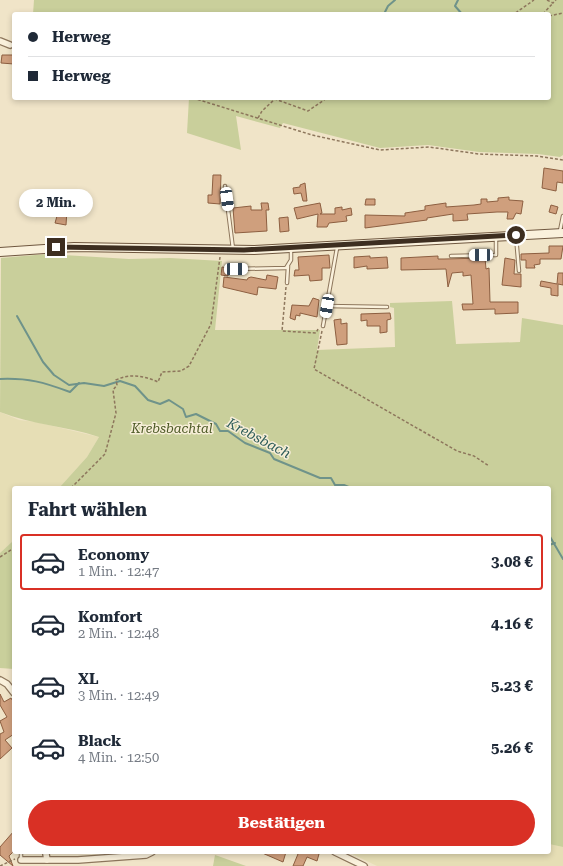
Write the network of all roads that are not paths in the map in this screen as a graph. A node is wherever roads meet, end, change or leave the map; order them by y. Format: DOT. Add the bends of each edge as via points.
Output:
graph roads {
  1 [pos="0,41"];
  2 [pos="10,45"];
  3 [pos="225,186"];
  4 [pos="563,216"];
  5 [pos="561,233"];
  6 [pos="516,235"];
  7 [pos="495,236"];
  8 [pos="338,245"];
  9 [pos="291,248"];
  10 [pos="234,250"];
  11 [pos="0,252"];
  12 [pos="451,256"];
  13 [pos="288,266"];
  14 [pos="236,269"];
  15 [pos="519,272"];
  16 [pos="287,283"];
  17 [pos="327,306"];
  18 [pos="386,307"];
  19 [pos="323,326"];
  20 [pos="0,680"];
  21 [pos="12,691"];
  22 [pos="21,854"];
  23 [pos="148,854"];
  24 [pos="339,854"];
  25 [pos="21,860"];
  26 [pos="364,866"];
  1 -- 2 [label="street"];
  3 -- 10 [label="lane"];
  4 -- 5 [label="lane"];
  5 -- 6 [label="street"];
  6 -- 7 [label="street"];
  6 -- 15 [label="lane"];
  7 -- 8 [label="street"];
  7 -- 12 [label="lane" via="496,255"];
  8 -- 9 [label="street"];
  8 -- 17 [label="lane"];
  9 -- 10 [label="street"];
  9 -- 13 [label="lane"];
  10 -- 11 [label="street" via="74,247"];
  13 -- 14 [label="lane"];
  13 -- 16 [label="lane"];
  17 -- 18 [label="lane"];
  17 -- 19 [label="lane"];
  20 -- 21 [label="street"];
  22 -- 25 [label="lane"];
  23 -- 25 [label="street"];
  24 -- 26 [label="street"];
}
